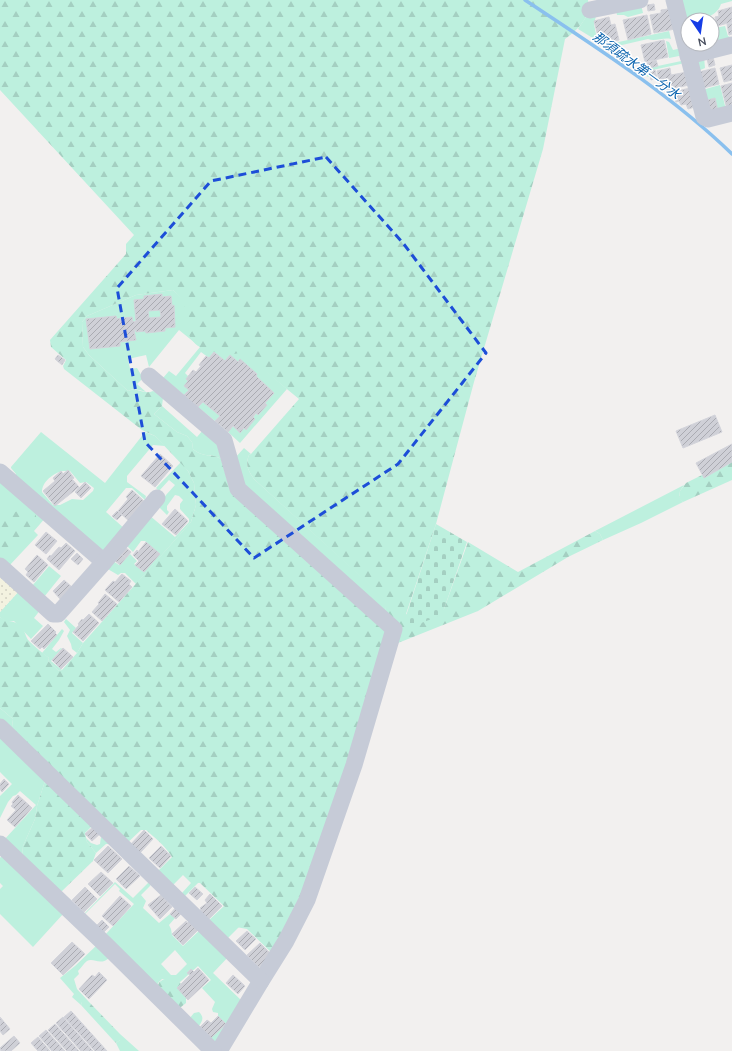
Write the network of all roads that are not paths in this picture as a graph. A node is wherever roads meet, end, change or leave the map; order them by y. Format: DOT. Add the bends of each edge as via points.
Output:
graph roads {
  1 [pos="640,0"];
  2 [pos="674,0"];
  3 [pos="590,10"];
  4 [pos="732,45"];
  5 [pos="688,56"];
  6 [pos="732,113"];
  7 [pos="149,376"];
  8 [pos="0,472"];
  9 [pos="157,498"];
  10 [pos="104,562"];
  11 [pos="0,566"];
  12 [pos="0,727"];
  13 [pos="0,844"];
  14 [pos="261,981"];
  15 [pos="213,1051"];
  16 [pos="219,1051"];
  1 -- 3 [label="street"];
  2 -- 5 [label="street"];
  4 -- 5 [label="street"];
  5 -- 6 [label="street" via="704,117 708,119"];
  7 -- 14 [label="street" via="224,440 238,489 394,629 354,765 307,900"];
  8 -- 10 [label="street"];
  9 -- 10 [label="street"];
  10 -- 11 [label="street" via="58,614 53,614"];
  12 -- 14 [label="street"];
  13 -- 15 [label="street"];
  14 -- 16 [label="street"];
}
